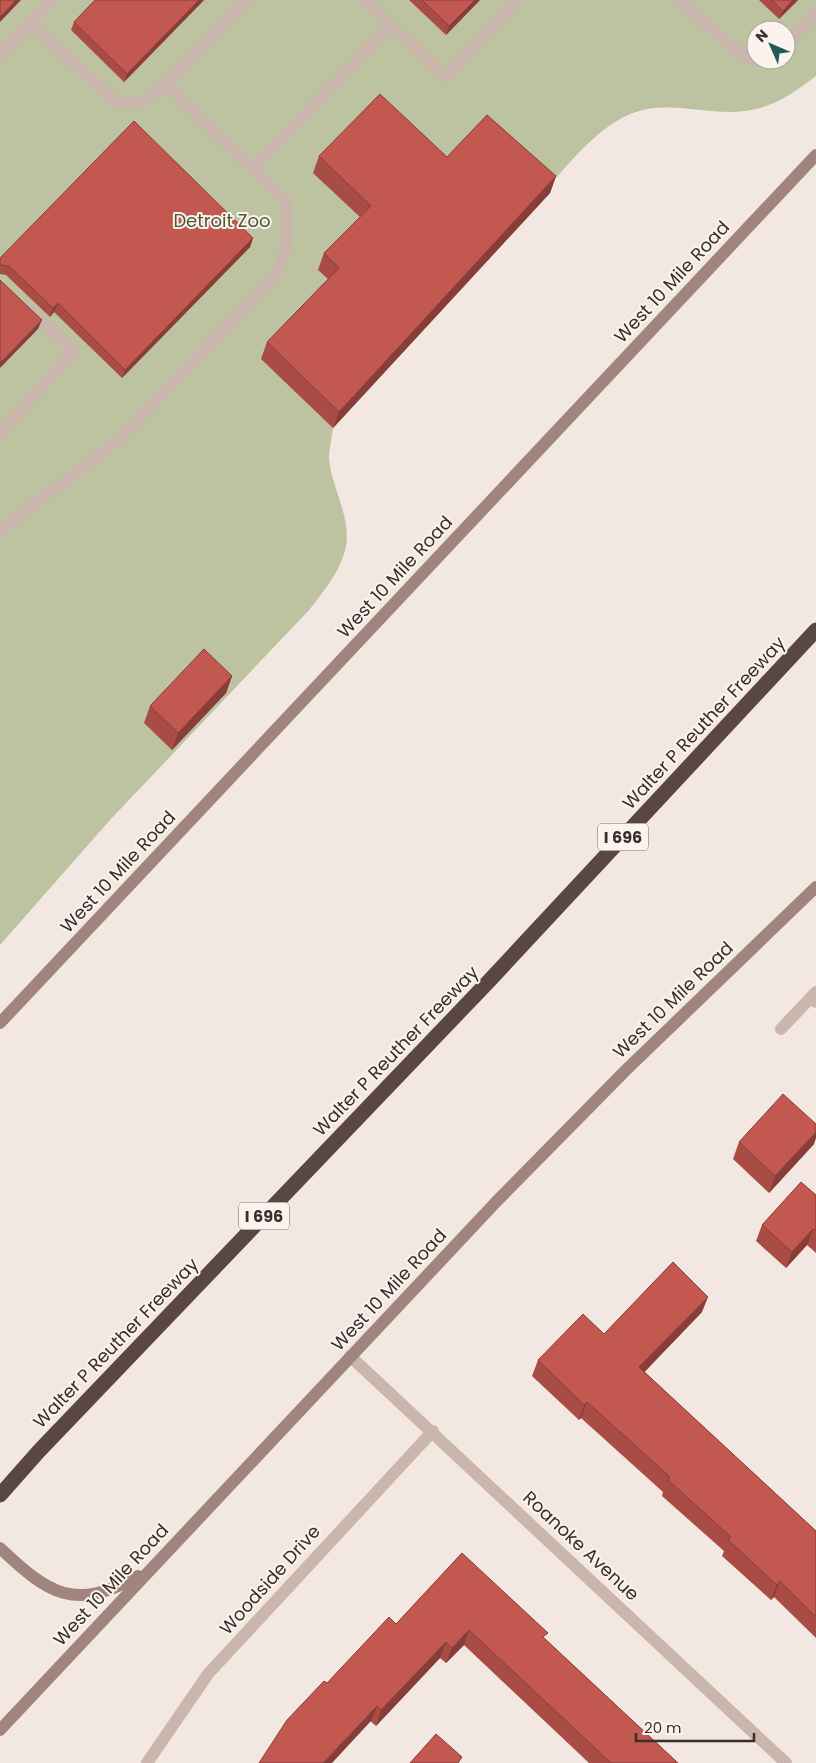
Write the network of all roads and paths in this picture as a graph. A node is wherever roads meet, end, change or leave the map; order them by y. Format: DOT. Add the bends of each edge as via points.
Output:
graph roads {
  1 [pos="52,0"];
  2 [pos="246,0"];
  3 [pos="365,0"];
  4 [pos="517,0"];
  5 [pos="678,0"];
  6 [pos="816,13"];
  7 [pos="30,23"];
  8 [pos="391,25"];
  9 [pos="796,34"];
  10 [pos="0,54"];
  11 [pos="746,56"];
  12 [pos="166,85"];
  13 [pos="816,156"];
  14 [pos="252,169"];
  15 [pos="20,300"];
  16 [pos="0,434"];
  17 [pos="0,530"];
  18 [pos="816,630"];
  19 [pos="816,886"];
  20 [pos="25,996"];
  21 [pos="814,997"];
  22 [pos="0,1023"];
  23 [pos="781,1029"];
  24 [pos="0,1033"];
  25 [pos="350,1356"];
  26 [pos="433,1431"];
  27 [pos="0,1495"];
  28 [pos="0,1548"];
  29 [pos="149,1570"];
  30 [pos="0,1730"];
  31 [pos="147,1763"];
  32 [pos="786,1763"];
  1 -- 7 [label="street"];
  2 -- 12 [label="street"];
  3 -- 8 [label="street"];
  4 -- 8 [label="street" via="446,76"];
  5 -- 11 [label="street"];
  6 -- 9 [label="street"];
  7 -- 10 [label="street"];
  7 -- 12 [label="street" via="119,104 141,101"];
  8 -- 14 [label="street"];
  12 -- 14 [label="street"];
  13 -- 20 [label="main road, West 10 Mile Road"];
  14 -- 17 [label="street" via="285,201 285,257 276,275 120,439"];
  15 -- 16 [label="street" via="74,352"];
  18 -- 27 [label="highway, Walter P Reuther Freeway / I 696"];
  19 -- 25 [label="main road, West 10 Mile Road" via="626,1070"];
  20 -- 22 [label="main road, West 10 Mile Road"];
  20 -- 24 [label="main road"];
  21 -- 23 [label="street"];
  25 -- 26 [label="street, Roanoke Avenue"];
  25 -- 29 [label="main road, West 10 Mile Road"];
  26 -- 31 [label="street, Woodside Drive" via="208,1674"];
  26 -- 32 [label="street, Roanoke Avenue"];
  28 -- 29 [label="main road" via="28,1574 52,1589 75,1596 108,1591"];
  29 -- 30 [label="main road, West 10 Mile Road"];
}
